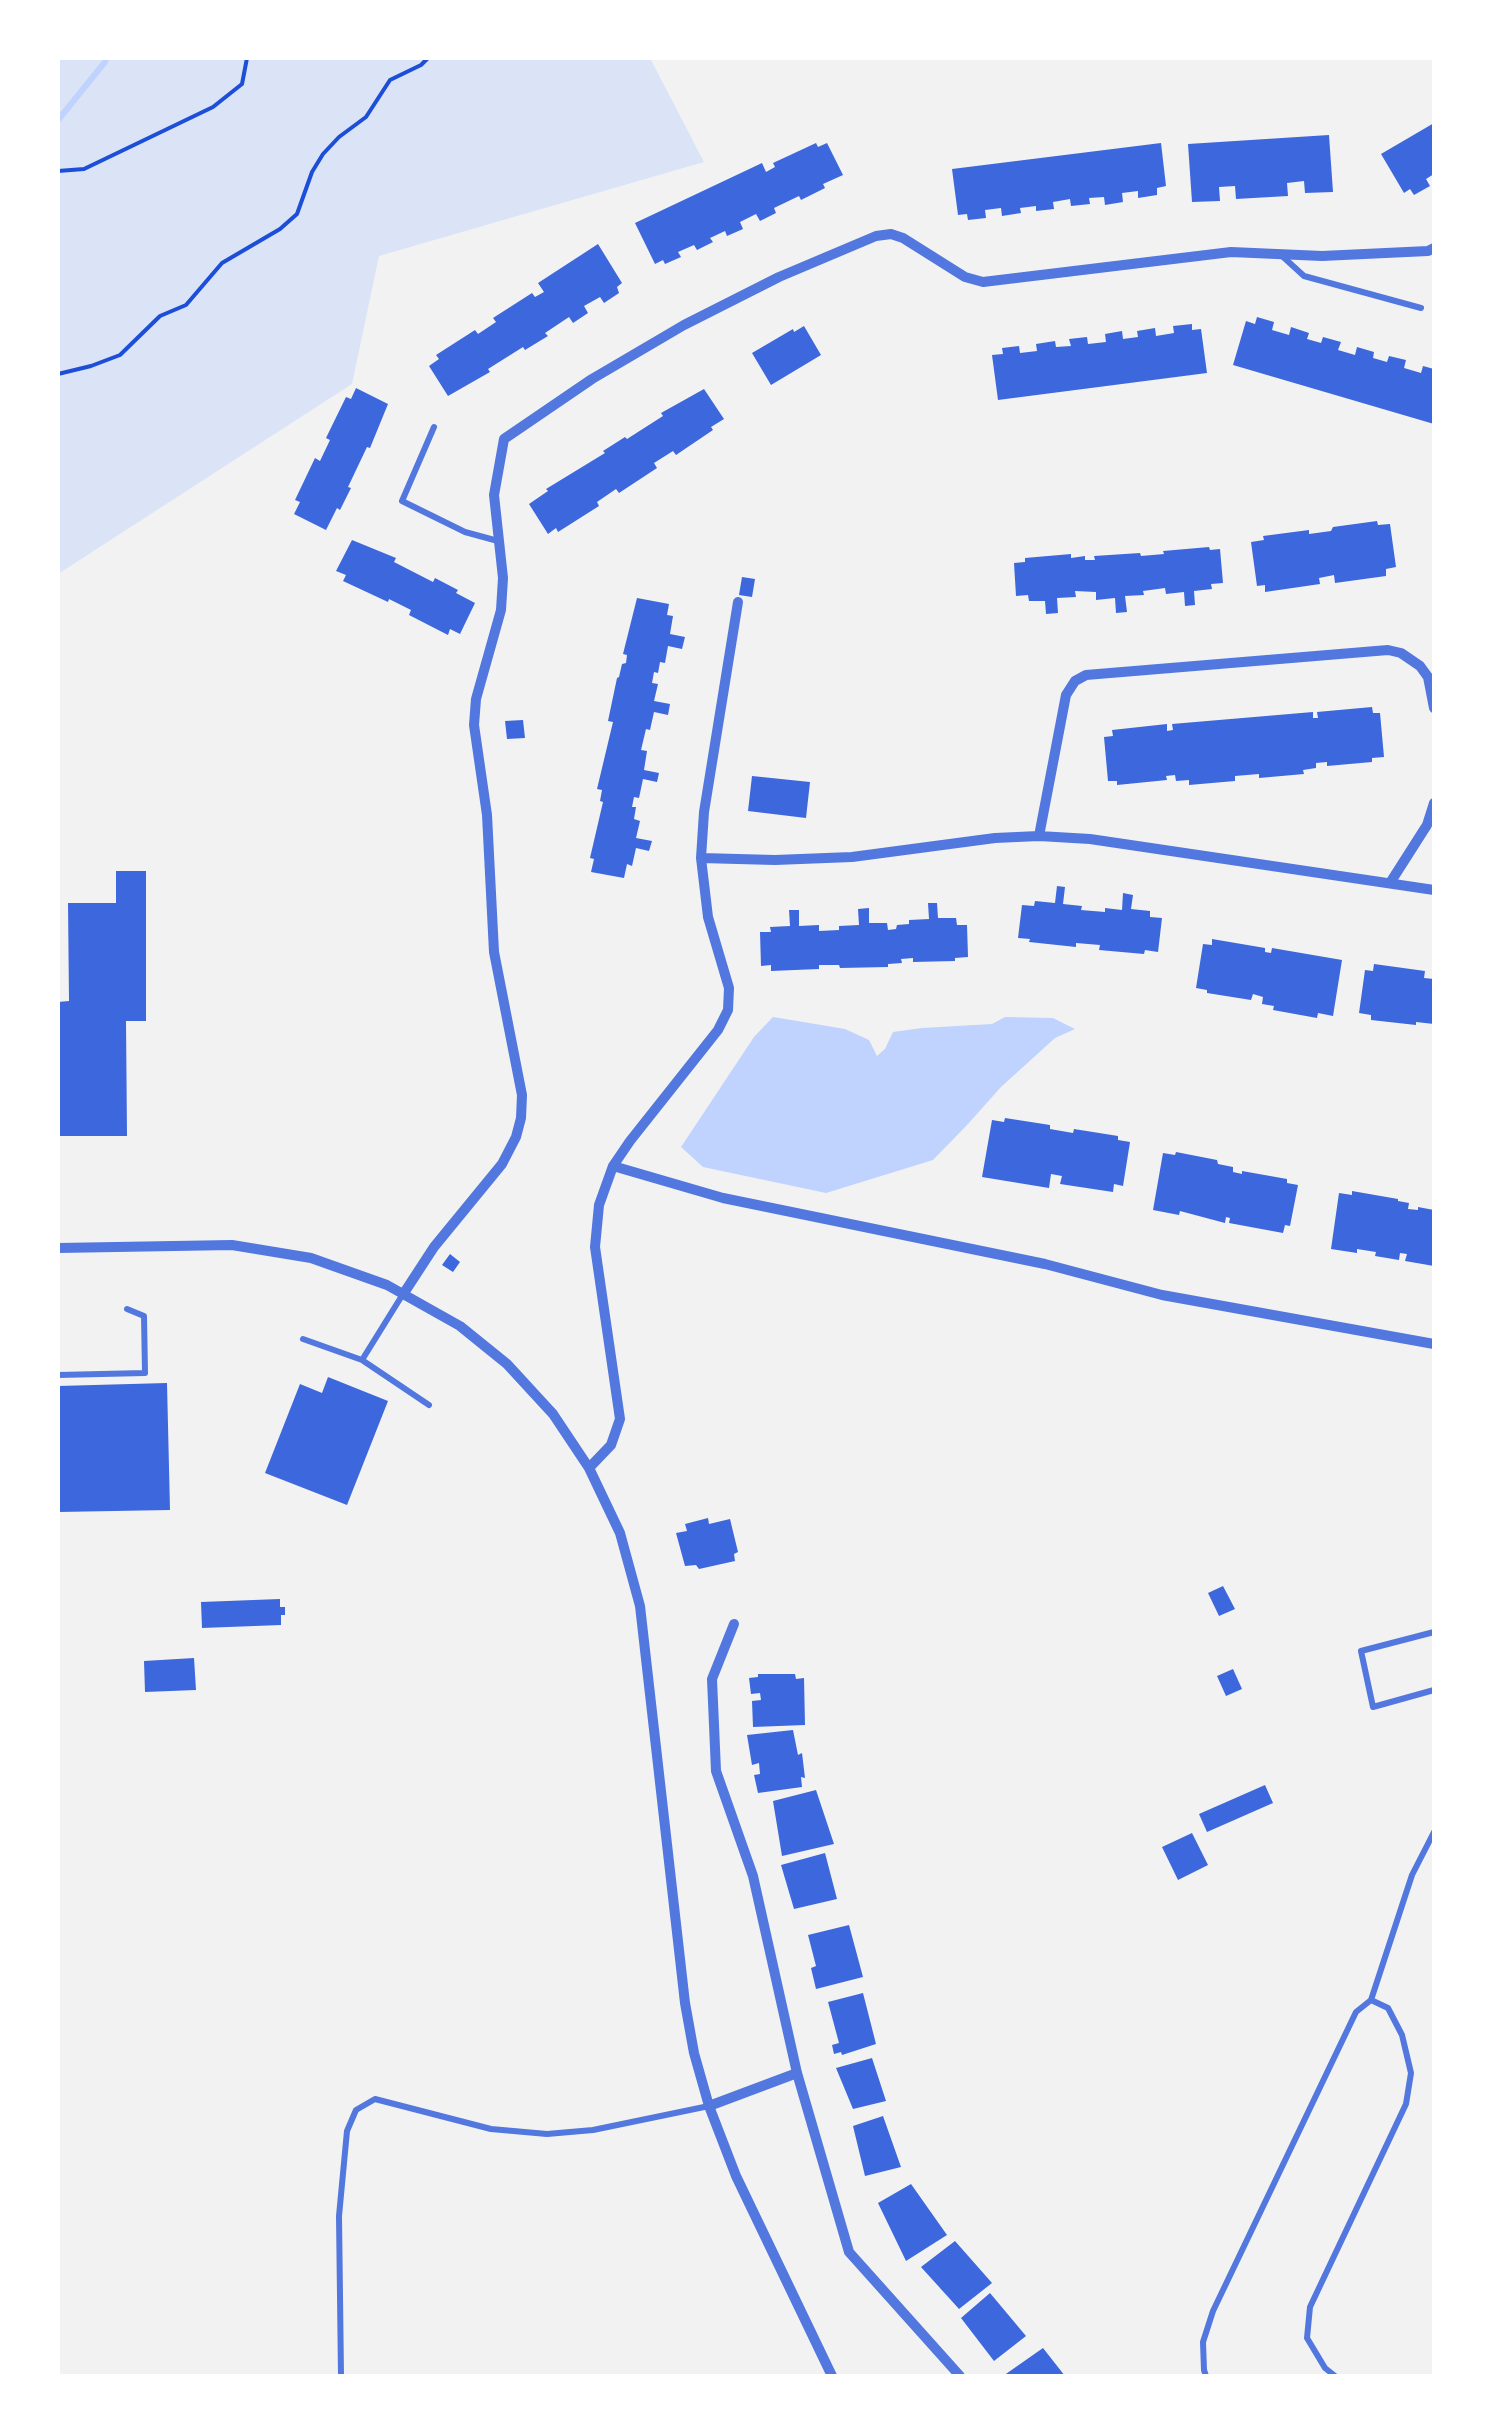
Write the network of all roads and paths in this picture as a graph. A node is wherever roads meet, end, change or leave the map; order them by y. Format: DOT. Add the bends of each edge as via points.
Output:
graph roads {
  1 [pos="247,58"];
  2 [pos="428,58"];
  3 [pos="58,171"];
  4 [pos="1432,251"];
  5 [pos="1280,254"];
  6 [pos="1421,308"];
  7 [pos="58,374"];
  8 [pos="434,427"];
  9 [pos="499,542"];
  10 [pos="738,602"];
  11 [pos="1433,688"];
  12 [pos="1434,708"];
  13 [pos="1434,803"];
  14 [pos="1039,836"];
  15 [pos="701,858"];
  16 [pos="1390,883"];
  17 [pos="1434,890"];
  18 [pos="613,1166"];
  19 [pos="58,1248"];
  20 [pos="404,1293"];
  21 [pos="126,1310"];
  22 [pos="304,1339"];
  23 [pos="1434,1344"];
  24 [pos="362,1360"];
  25 [pos="58,1375"];
  26 [pos="429,1406"];
  27 [pos="589,1468"];
  28 [pos="734,1624"];
  29 [pos="1434,1632"];
  30 [pos="1434,1690"];
  31 [pos="1434,1832"];
  32 [pos="1371,2000"];
  33 [pos="797,2073"];
  34 [pos="709,2106"];
  35 [pos="341,2376"];
  36 [pos="832,2376"];
  37 [pos="960,2376"];
  38 [pos="1206,2376"];
  39 [pos="1335,2376"];
  1 -- 3 [label="path" via="242,84 213,107 84,169"];
  2 -- 7 [label="path" via="390,80 366,117 323,154 296,214 280,229 222,263 186,305 160,316 120,355"];
  4 -- 5 [label="street"];
  5 -- 6 [label="lane" via="1304,276"];
  5 -- 9 [label="street" via="1232,252 983,282 903,238 876,236 684,325 504,438 494,495"];
  8 -- 9 [label="lane" via="402,501"];
  9 -- 20 [label="street" via="501,610 474,725 487,815 494,952 521,1118 502,1164"];
  10 -- 15 [label="street"];
  11 -- 12 [label="street"];
  11 -- 14 [label="street" via="1420,666 1388,650 1086,675 1066,694"];
  13 -- 16 [label="street"];
  14 -- 15 [label="street" via="852,857"];
  14 -- 16 [label="street"];
  15 -- 18 [label="street" via="728,1010"];
  16 -- 17 [label="street"];
  18 -- 23 [label="street" via="723,1198 1046,1264 1162,1295"];
  18 -- 27 [label="street" via="599,1205 595,1247 620,1419 612,1445"];
  19 -- 20 [label="street" via="232,1246 311,1258"];
  20 -- 24 [label="lane"];
  20 -- 27 [label="street" via="507,1364 553,1414"];
  21 -- 25 [label="lane" via="144,1316 144,1373"];
  22 -- 24 [label="lane"];
  24 -- 26 [label="lane"];
  27 -- 34 [label="street" via="620,1533 640,1606 685,2003"];
  28 -- 33 [label="street" via="712,1680 716,1771 753,1876"];
  29 -- 30 [label="lane" via="1360,1651 1373,1707"];
  31 -- 32 [label="lane" via="1412,1875"];
  32 -- 38 [label="lane" via="1356,2012 1213,2311 1204,2342"];
  32 -- 39 [label="lane" via="1388,2008 1410,2073 1406,2104 1310,2307 1307,2338"];
  33 -- 34 [label="street"];
  33 -- 37 [label="street" via="850,2252"];
  34 -- 35 [label="lane" via="548,2134 491,2129 375,2099 356,2110 347,2132 339,2216"];
  34 -- 36 [label="street"];
}
